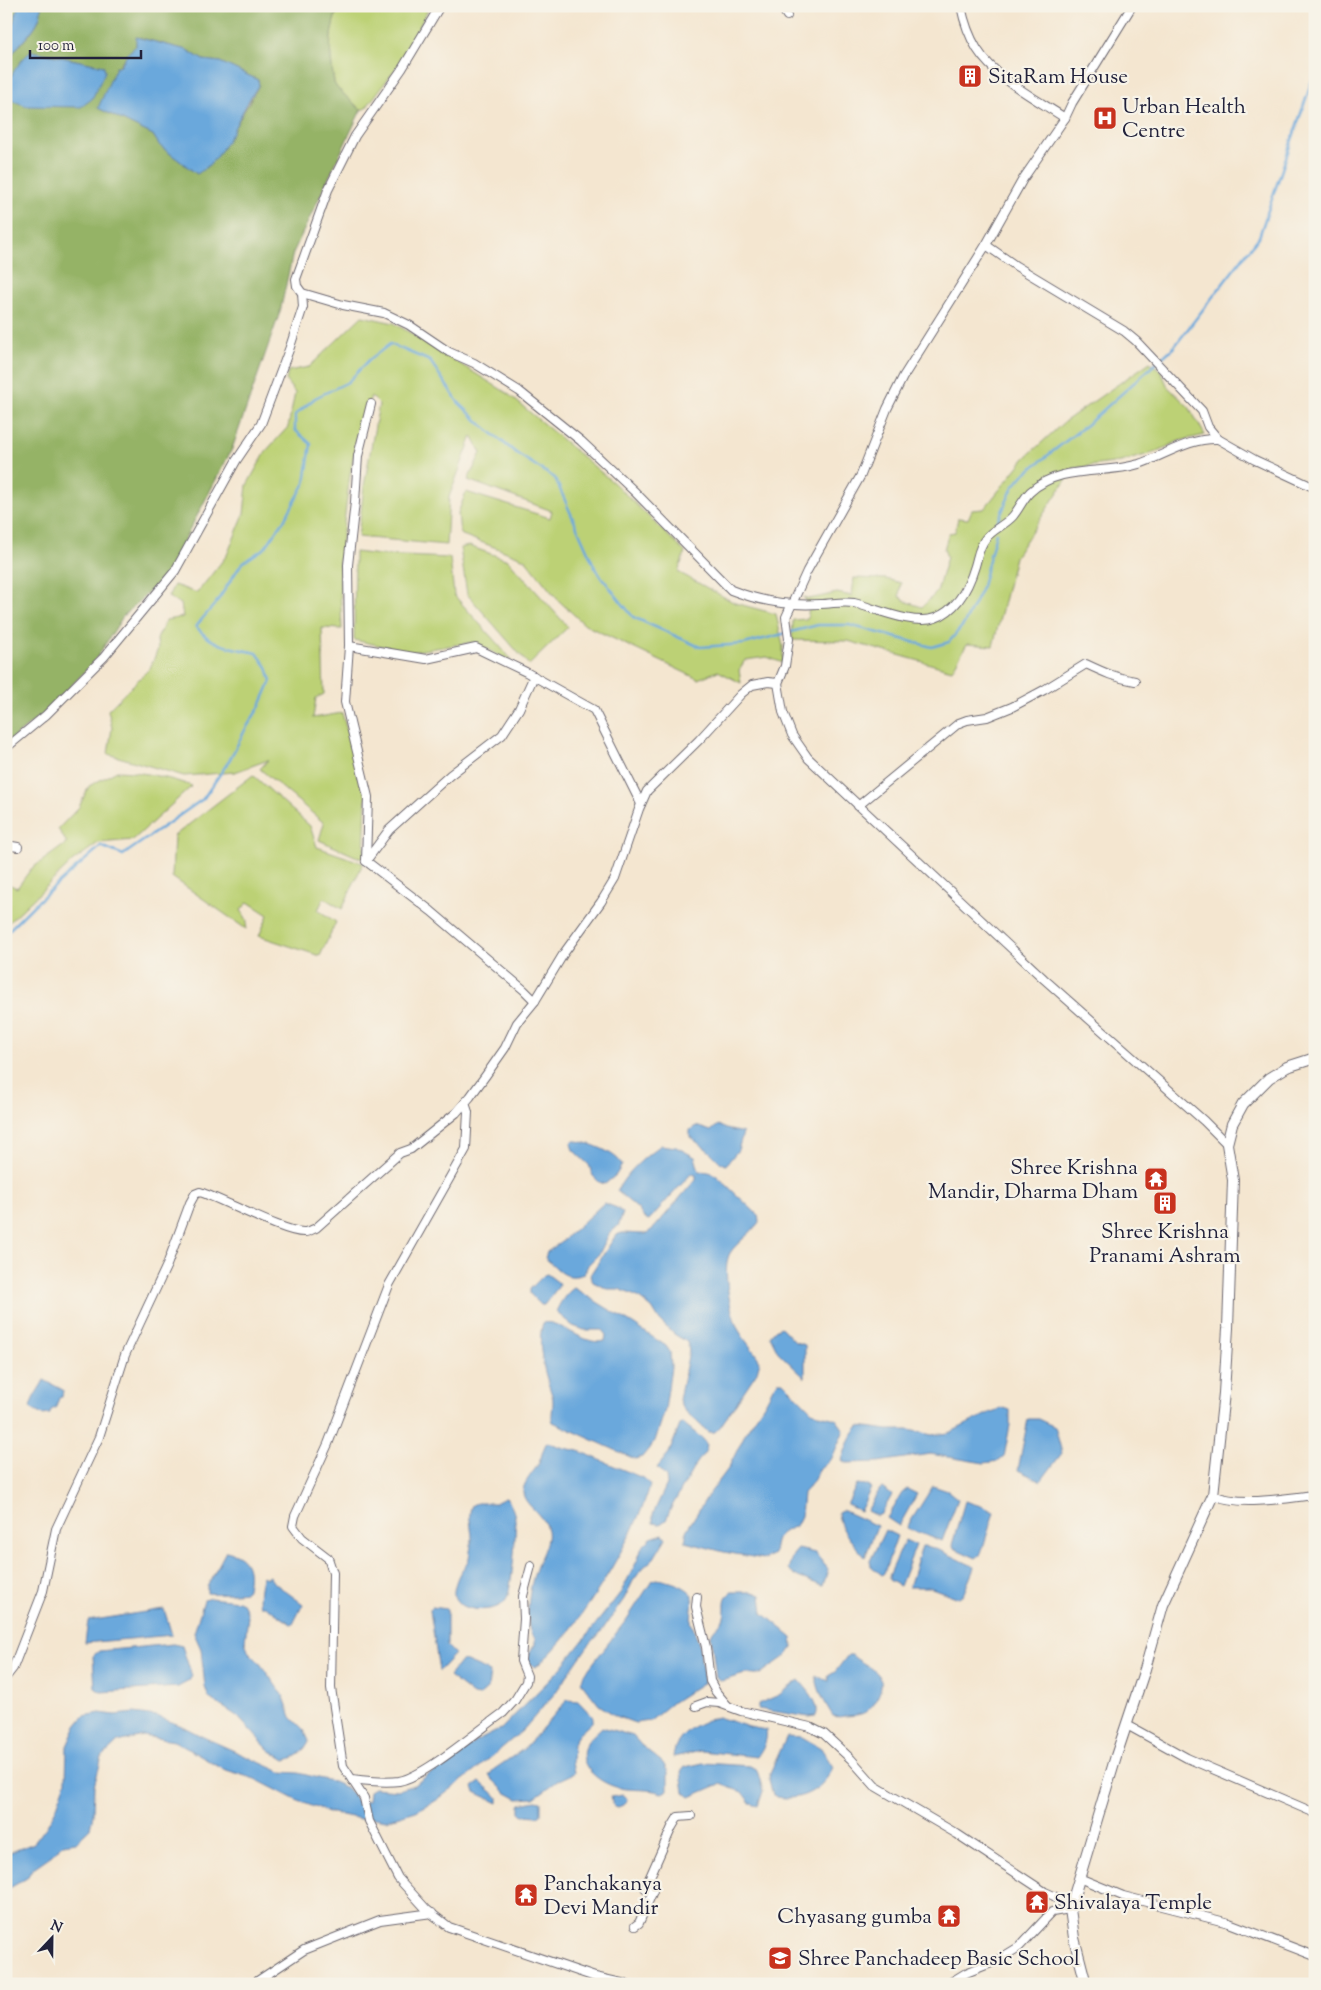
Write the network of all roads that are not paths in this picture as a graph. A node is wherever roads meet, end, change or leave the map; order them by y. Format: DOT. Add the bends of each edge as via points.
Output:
graph roads {
  1 [pos="440,6"];
  2 [pos="781,6"];
  3 [pos="961,6"];
  4 [pos="1132,6"];
  5 [pos="787,16"];
  6 [pos="1064,118"];
  7 [pos="986,246"];
  8 [pos="302,293"];
  9 [pos="371,404"];
  10 [pos="1218,439"];
  11 [pos="1315,488"];
  12 [pos="792,604"];
  13 [pos="349,646"];
  14 [pos="534,676"];
  15 [pos="1135,681"];
  16 [pos="778,683"];
  17 [pos="6,748"];
  18 [pos="641,804"];
  19 [pos="858,806"];
  20 [pos="6,845"];
  21 [pos="18,847"];
  22 [pos="366,862"];
  23 [pos="535,1001"];
  24 [pos="1315,1058"];
  25 [pos="465,1102"];
  26 [pos="1227,1144"];
  27 [pos="1213,1495"];
  28 [pos="1315,1495"];
  29 [pos="531,1566"];
  30 [pos="697,1597"];
  31 [pos="6,1677"];
  32 [pos="696,1706"];
  33 [pos="728,1706"];
  34 [pos="1127,1726"];
  35 [pos="352,1779"];
  36 [pos="1315,1813"];
  37 [pos="692,1816"];
  38 [pos="1079,1878"];
  39 [pos="1070,1909"];
  40 [pos="432,1913"];
  41 [pos="635,1926"];
  42 [pos="1315,1956"];
  43 [pos="253,1984"];
  44 [pos="626,1984"];
  45 [pos="948,1984"];
  46 [pos="1086,1984"];
  1 -- 8 [label="street" via="402,69 355,136 328,190 296,279"];
  2 -- 5 [label="street"];
  3 -- 6 [label="street" via="978,50 989,63 1001,75"];
  4 -- 6 [label="street"];
  6 -- 7 [label="street" via="1023,179"];
  7 -- 10 [label="street" via="1124,331 1202,411 1208,427"];
  7 -- 12 [label="street" via="903,377 861,476"];
  8 -- 12 [label="street" via="384,313 519,391 581,441 731,590"];
  8 -- 17 [label="street" via="303,307 261,424 236,461 175,571 104,657 46,715"];
  9 -- 13 [label="street" via="358,456 348,565"];
  10 -- 11 [label="street" via="1254,460"];
  10 -- 12 [label="street" via="1204,438 1138,464 1075,472 1050,479 1030,492 1013,516 987,536 964,591 953,606 935,619 917,619 835,601"];
  12 -- 16 [label="street" via="786,617 785,666"];
  13 -- 14 [label="street" via="426,659 476,648"];
  13 -- 22 [label="street" via="345,702 368,797"];
  14 -- 18 [label="street" via="594,710"];
  14 -- 22 [label="street" via="519,709 502,735 450,775 389,830"];
  15 -- 19 [label="street" via="1102,673 1086,664 1012,707 960,723"];
  16 -- 18 [label="street" via="752,685 741,694 647,791"];
  16 -- 19 [label="street" via="783,712 792,735 808,758"];
  18 -- 23 [label="street" via="615,879"];
  19 -- 26 [label="street" via="1044,980"];
  20 -- 21 [label="street"];
  22 -- 23 [label="street" via="431,911"];
  23 -- 25 [label="street"];
  24 -- 26 [label="street" via="1288,1067 1263,1084 1243,1104 1232,1124"];
  25 -- 31 [label="street" via="438,1129 400,1153 316,1228 306,1232 293,1230 200,1192 195,1194 164,1274 126,1355 99,1437 56,1529 43,1591 13,1668"];
  25 -- 35 [label="street" via="468,1112 466,1149 389,1285 293,1526 302,1538 328,1558 334,1573 331,1688 344,1766"];
  26 -- 27 [label="street" via="1233,1180 1228,1319"];
  27 -- 28 [label="street" via="1264,1501"];
  27 -- 34 [label="street" via="1163,1604"];
  29 -- 35 [label="street" via="523,1596 522,1661 527,1676 515,1700 417,1775 399,1781"];
  30 -- 33 [label="street" via="710,1681"];
  32 -- 33 [label="street" via="707,1702"];
  33 -- 39 [label="street" via="810,1727 824,1734 875,1786 957,1834"];
  34 -- 36 [label="street" via="1187,1758"];
  34 -- 38 [label="street"];
  35 -- 40 [label="street" via="364,1798 369,1821 398,1878"];
  37 -- 41 [label="street" via="678,1817 672,1827 645,1888 653,1891"];
  38 -- 39 [label="street"];
  38 -- 42 [label="street" via="1123,1896 1230,1924"];
  39 -- 45 [label="street" via="1052,1912 1019,1947"];
  39 -- 46 [label="street"];
  40 -- 43 [label="street" via="380,1920 338,1936 304,1950"];
  40 -- 44 [label="street" via="449,1927 595,1977"];
}
